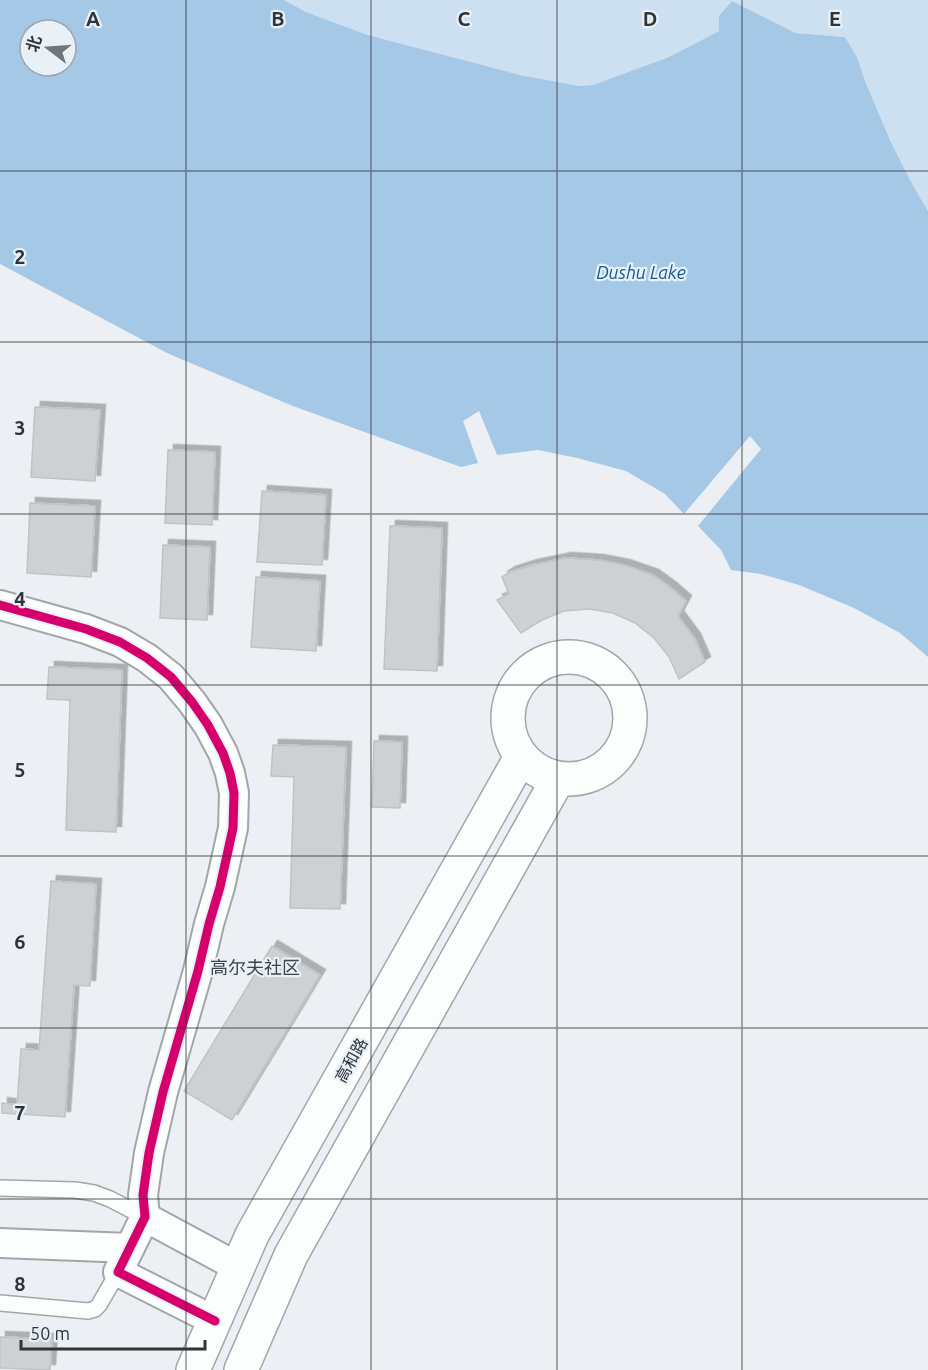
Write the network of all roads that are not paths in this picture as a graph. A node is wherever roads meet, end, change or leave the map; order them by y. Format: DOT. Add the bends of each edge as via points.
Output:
graph roads {
  1 [pos="0,605"];
  2 [pos="521,757"];
  3 [pos="558,779"];
  4 [pos="0,1188"];
  5 [pos="145,1217"];
  6 [pos="0,1243"];
  7 [pos="124,1260"];
  8 [pos="238,1267"];
  9 [pos="0,1303"];
  10 [pos="215,1321"];
  11 [pos="193,1370"];
  12 [pos="241,1370"];
  1 -- 5 [label="street" via="86,629 147,658 171,677 192,702 223,753 230,773 233,828 149,1153 143,1195"];
  2 -- 3 [label="main road" via="537,771"];
  2 -- 3 [label="main road" via="511,737 508,714 513,692 526,674 546,661 568,657 590,660 610,672 624,690 630,712 628,735 618,755 601,771 580,779"];
  2 -- 8 [label="main road, 高和路" via="252,1235"];
  3 -- 12 [label="main road" via="291,1255"];
  4 -- 5 [label="lane" via="94,1193"];
  5 -- 7 [label="street"];
  5 -- 8 [label="street"];
  6 -- 7 [label="street"];
  7 -- 9 [label="lane" via="94,1309"];
  7 -- 10 [label="street"];
  8 -- 10 [label="main road, 高和路"];
  10 -- 11 [label="main road, 高和路"];
}
